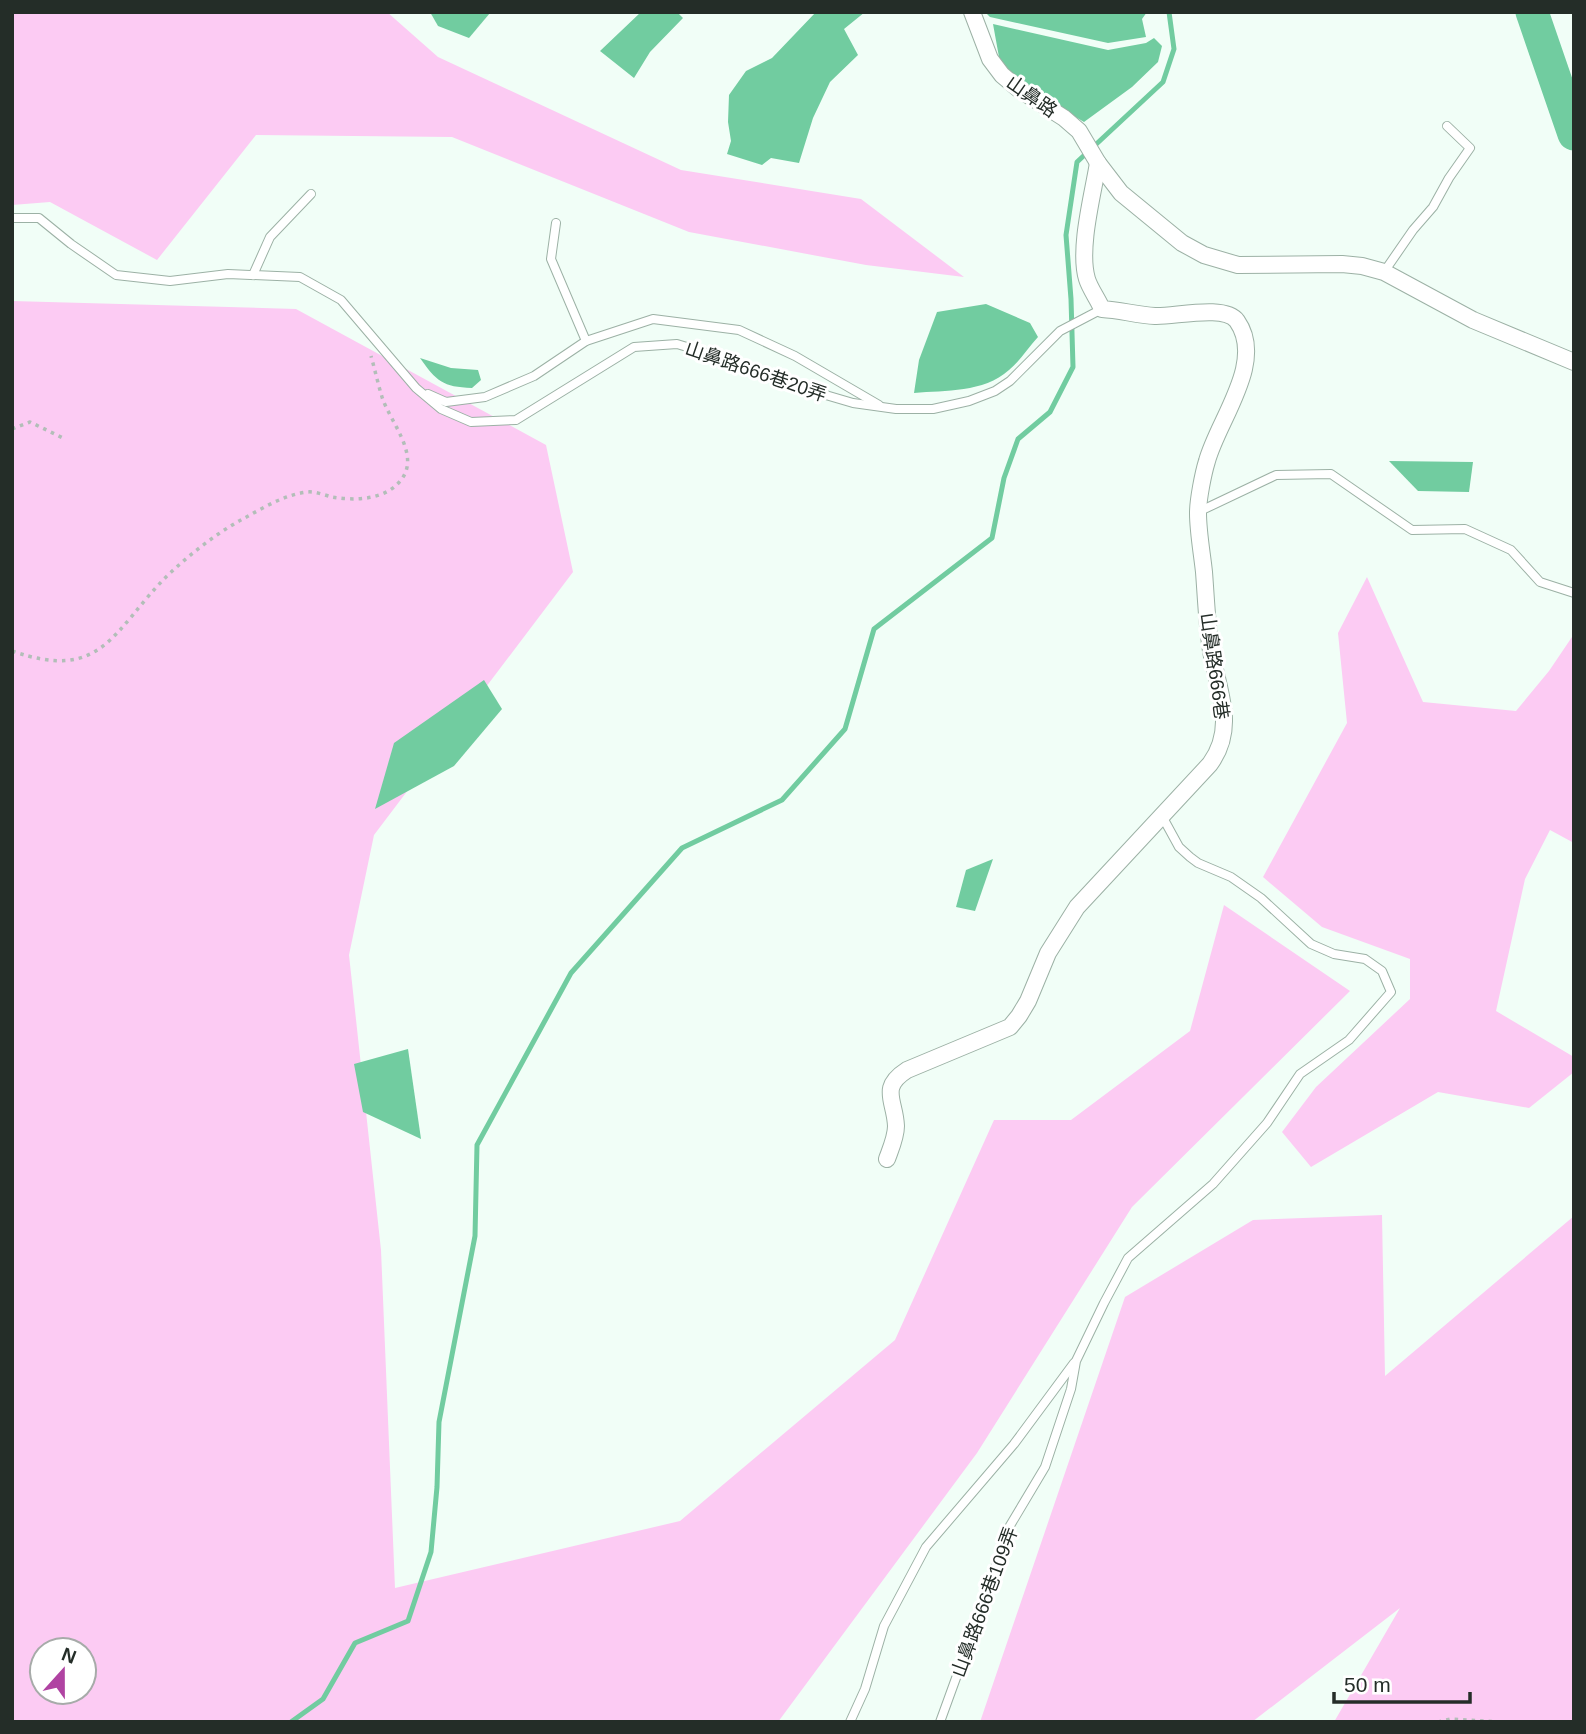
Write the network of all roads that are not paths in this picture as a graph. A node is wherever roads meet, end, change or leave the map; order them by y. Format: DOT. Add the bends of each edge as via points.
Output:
graph roads {
  1 [pos="972,12"];
  2 [pos="1447,126"];
  3 [pos="1096,160"];
  4 [pos="311,194"];
  5 [pos="12,218"];
  6 [pos="556,223"];
  7 [pos="1384,272"];
  8 [pos="253,275"];
  9 [pos="1102,309"];
  10 [pos="586,341"];
  11 [pos="1574,362"];
  12 [pos="416,388"];
  13 [pos="883,407"];
  14 [pos="1198,512"];
  15 [pos="1574,593"];
  16 [pos="1162,816"];
  17 [pos="887,1159"];
  18 [pos="1076,1361"];
  19 [pos="850,1722"];
  20 [pos="940,1722"];
  1 -- 3 [label="street, 山鼻路" via="990,59 1002,75 1064,118 1083,137"];
  2 -- 7 [label="lane" via="1470,148"];
  3 -- 7 [label="street, 山鼻路" via="1121,193 1182,243 1204,255 1238,265 1342,264"];
  3 -- 9 [label="street" via="1085,258 1087,279"];
  4 -- 8 [label="lane" via="270,237"];
  5 -- 8 [label="lane, 山鼻路666巷20弄" via="39,218 116,275 170,281"];
  6 -- 10 [label="lane" via="551,259"];
  7 -- 11 [label="street, 山鼻路" via="1473,320"];
  8 -- 12 [label="lane, 山鼻路666巷20弄" via="300,278 341,300"];
  9 -- 13 [label="lane, 山鼻路666巷20弄" via="1069,325 995,391 933,409"];
  9 -- 14 [label="street, 山鼻路666巷" via="1158,316 1224,314 1236,318 1246,336 1242,377 1207,460"];
  10 -- 12 [label="lane" via="534,376 485,397 446,402"];
  10 -- 13 [label="lane" via="653,318 739,330"];
  12 -- 13 [label="lane, 山鼻路666巷20弄" via="441,409 471,422 516,420 634,347 677,344 795,386"];
  14 -- 15 [label="lane" via="1276,475 1331,474 1412,530 1465,529 1511,550 1540,582"];
  14 -- 16 [label="street, 山鼻路666巷" via="1211,650 1224,708 1223,739 1210,764"];
  16 -- 17 [label="street, 山鼻路666巷" via="1077,907 1010,1027 897,1077 890,1093 896,1128"];
  16 -- 18 [label="lane, 山鼻路666巷109弄" via="1190,857 1261,898 1311,944 1365,960 1382,971 1391,992 1349,1040 1300,1074 1267,1124 1213,1184 1128,1258"];
  18 -- 19 [label="lane" via="926,1547 884,1626"];
  18 -- 20 [label="lane, 山鼻路666巷109弄" via="1045,1467 1008,1529"];
}
